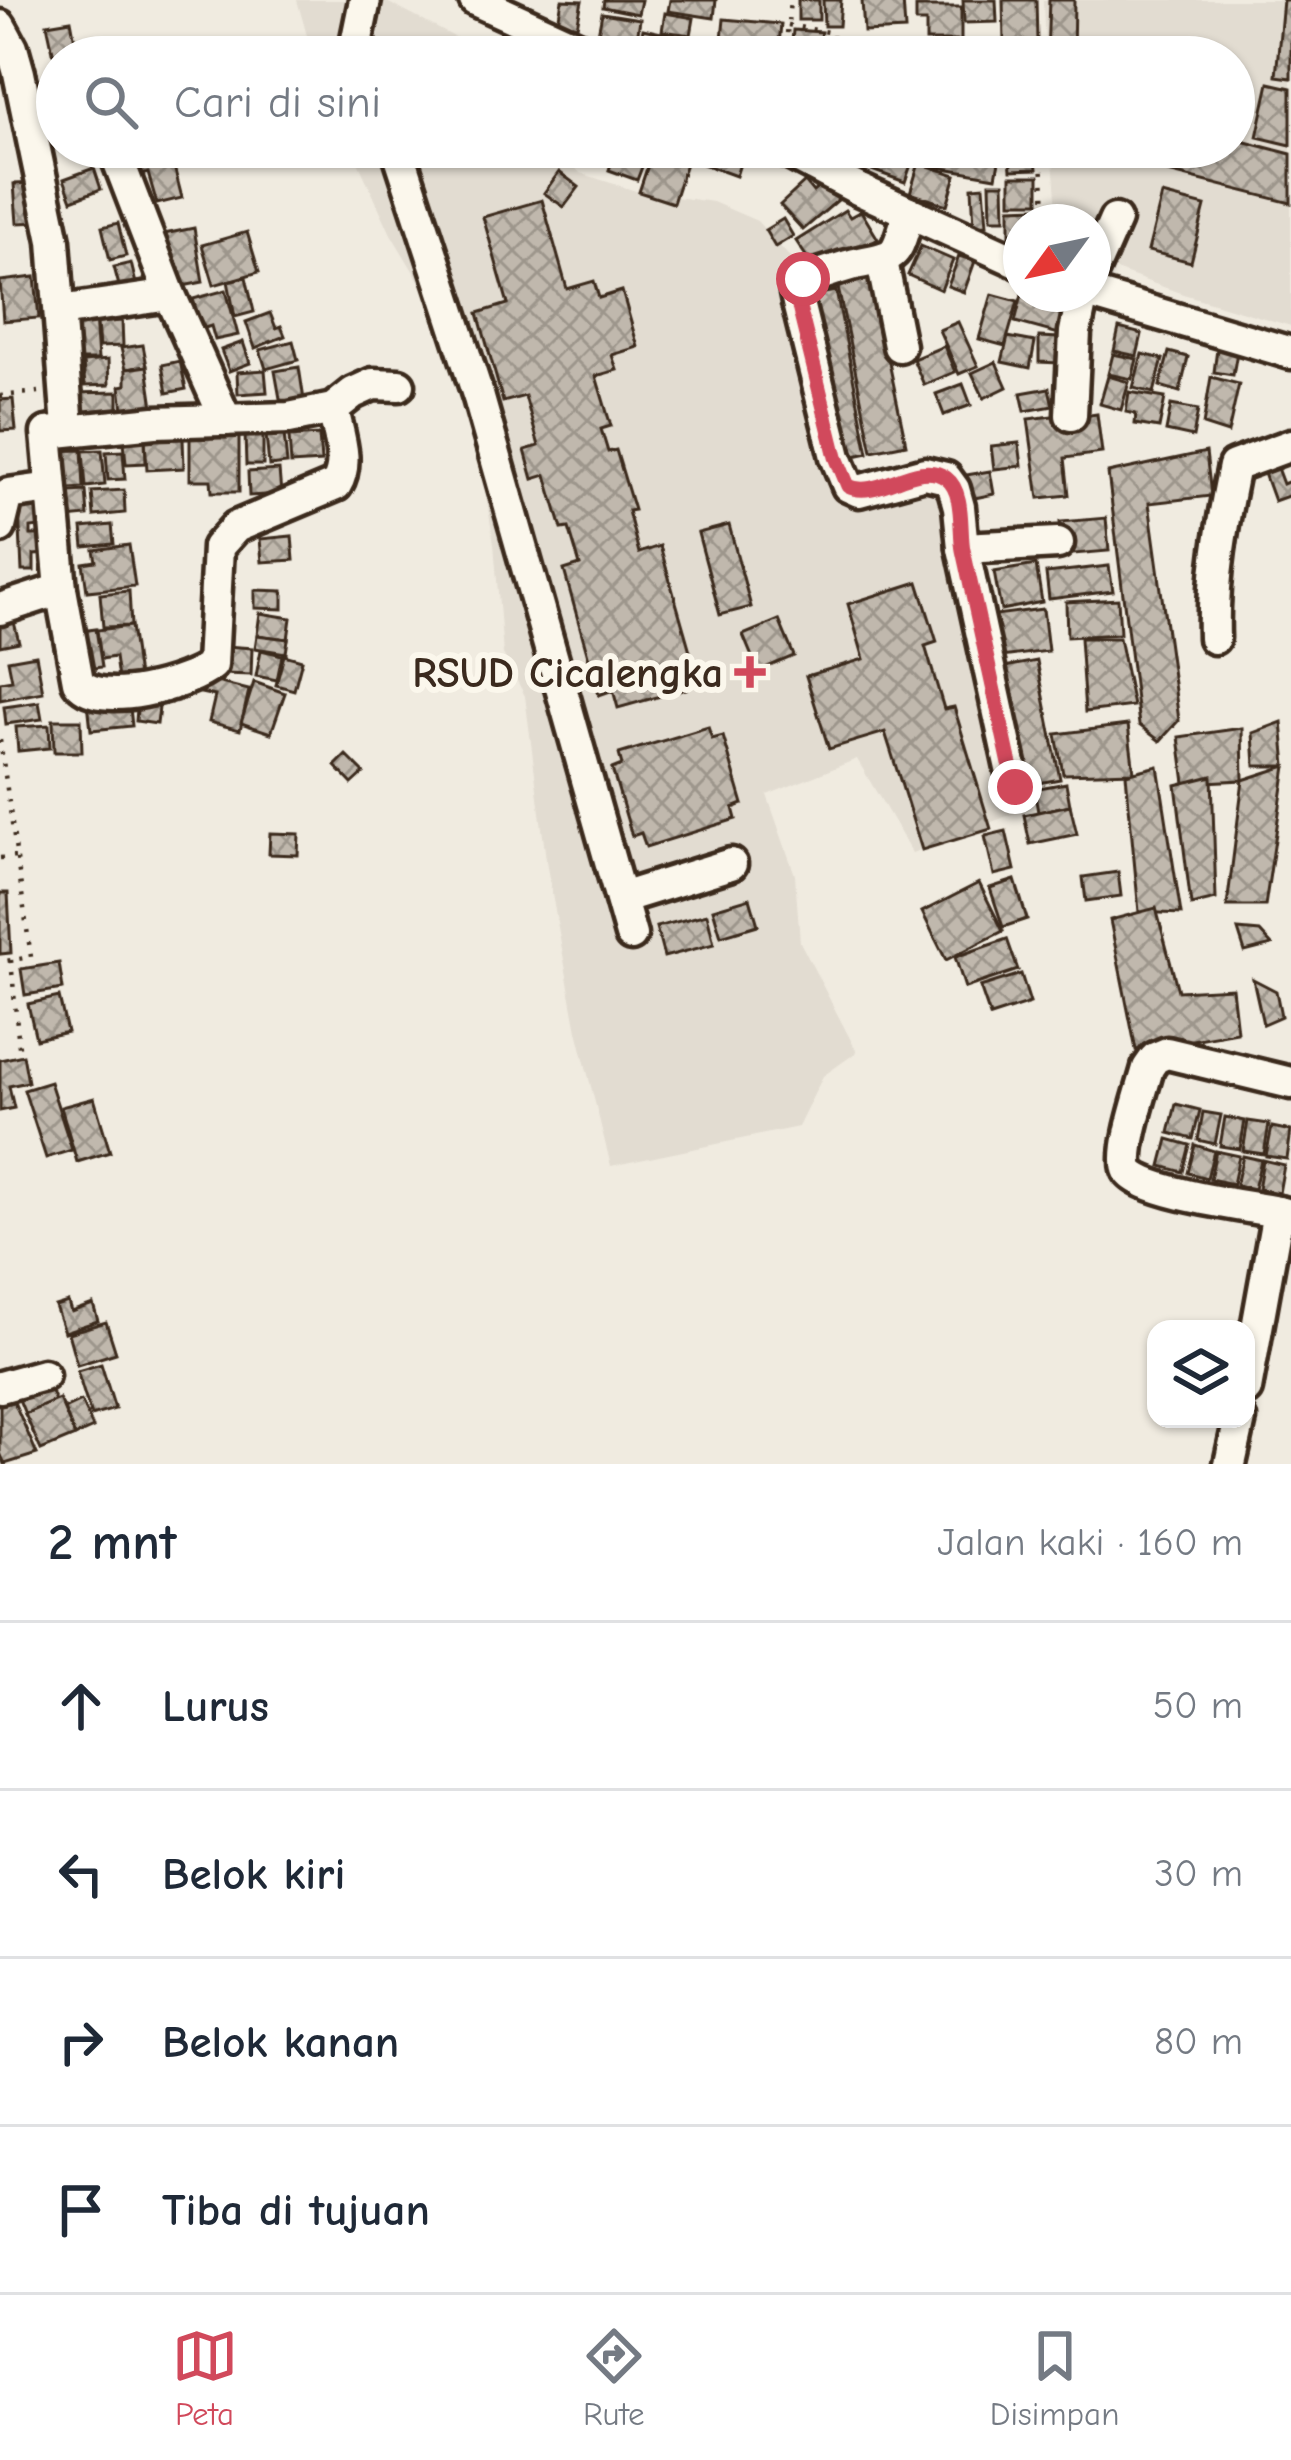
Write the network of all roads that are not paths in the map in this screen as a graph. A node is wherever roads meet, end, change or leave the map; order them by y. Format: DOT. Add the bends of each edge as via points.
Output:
graph roads {
  1 [pos="365,0"];
  2 [pos="475,0"];
  3 [pos="358,36"];
  4 [pos="553,36"];
  5 [pos="4,42"];
  6 [pos="120,168"];
  7 [pos="404,168"];
  8 [pos="820,168"];
  9 [pos="909,212"];
  10 [pos="1115,220"];
  11 [pos="1111,229"];
  12 [pos="1003,255"];
  13 [pos="882,261"];
  14 [pos="170,295"];
  15 [pos="1111,301"];
  16 [pos="60,310"];
  17 [pos="1081,312"];
  18 [pos="899,346"];
  19 [pos="1291,353"];
  20 [pos="399,385"];
  21 [pos="333,409"];
  22 [pos="1071,415"];
  23 [pos="226,420"];
  24 [pos="68,428"];
  25 [pos="1291,445"];
  26 [pos="51,488"];
  27 [pos="0,527"];
  28 [pos="1058,543"];
  29 [pos="963,548"];
  30 [pos="61,589"];
  31 [pos="0,609"];
  32 [pos="1214,638"];
  33 [pos="1015,787"];
  34 [pos="731,864"];
  35 [pos="621,898"];
  36 [pos="631,935"];
  37 [pos="1291,1083"];
  38 [pos="1284,1214"];
  39 [pos="1255,1348"];
  40 [pos="43,1375"];
  41 [pos="0,1387"];
  42 [pos="1238,1428"];
  43 [pos="1231,1464"];
  1 -- 3 [label="street"];
  2 -- 4 [label="street"];
  5 -- 16 [label="street" via="54,241"];
  6 -- 14 [label="street"];
  7 -- 35 [label="street" via="479,398"];
  8 -- 9 [label="street"];
  9 -- 12 [label="street"];
  9 -- 13 [label="street" via="898,248"];
  10 -- 11 [label="street"];
  13 -- 18 [label="street"];
  13 -- 29 [label="street" via="803,279 796,293 836,457 859,491 926,473 946,478 955,489"];
  14 -- 16 [label="street"];
  14 -- 23 [label="street"];
  15 -- 19 [label="street"];
  16 -- 24 [label="street"];
  17 -- 22 [label="street"];
  20 -- 21 [label="street" via="373,384"];
  21 -- 23 [label="street"];
  21 -- 30 [label="street" via="344,459 336,485 250,519 218,547 212,665 199,677 163,688 84,689"];
  23 -- 24 [label="street"];
  24 -- 26 [label="street" via="47,433"];
  25 -- 32 [label="street" via="1234,466 1217,544"];
  26 -- 27 [label="street" via="8,494"];
  26 -- 30 [label="street"];
  28 -- 29 [label="street"];
  29 -- 33 [label="street"];
  30 -- 31 [label="street"];
  34 -- 35 [label="street"];
  35 -- 36 [label="street"];
  37 -- 38 [label="street" via="1167,1053 1155,1058 1128,1151 1135,1179"];
  38 -- 39 [label="street"];
  40 -- 41 [label="street"];
  42 -- 43 [label="street"];
}
